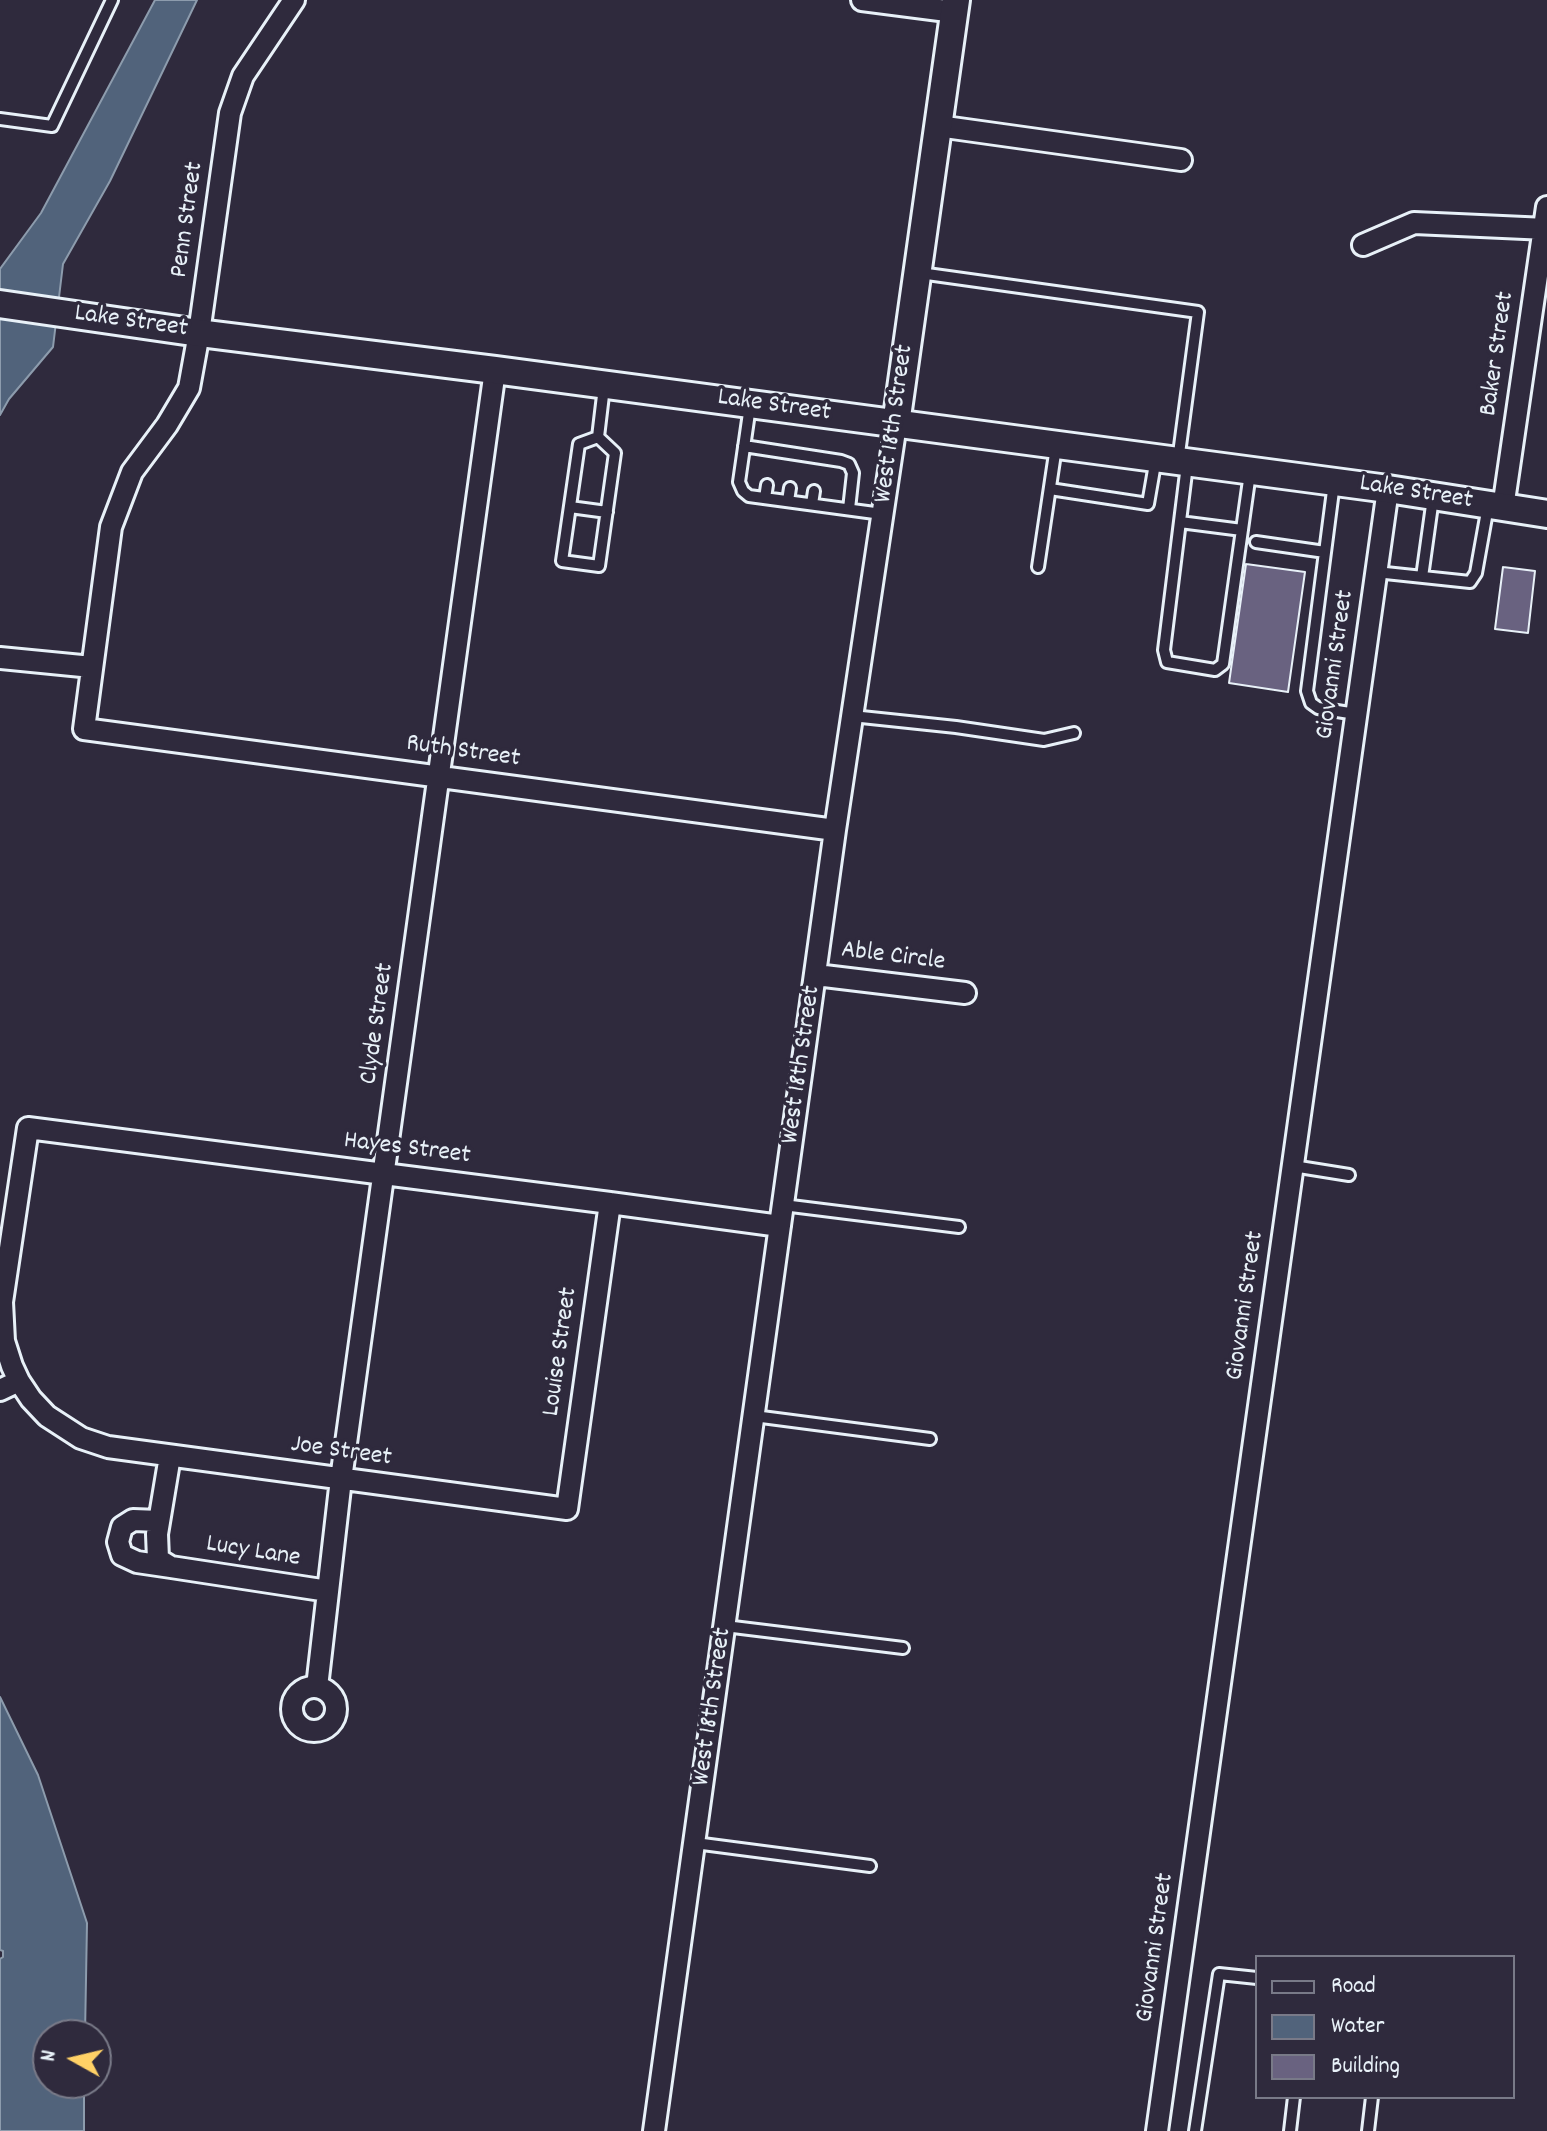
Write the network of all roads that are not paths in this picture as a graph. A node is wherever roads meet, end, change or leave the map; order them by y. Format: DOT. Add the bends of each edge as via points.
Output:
graph roads {
  1 [pos="112,0"];
  2 [pos="294,0"];
  3 [pos="862,0"];
  4 [pos="955,6"];
  5 [pos="0,119"];
  6 [pos="938,126"];
  7 [pos="1181,160"];
  8 [pos="1547,207"];
  9 [pos="1545,229"];
  10 [pos="1363,245"];
  11 [pos="918,273"];
  12 [pos="0,304"];
  13 [pos="199,333"];
  14 [pos="495,370"];
  15 [pos="604,384"];
  16 [pos="750,404"];
  17 [pos="896,424"];
  18 [pos="598,437"];
  19 [pos="1056,445"];
  20 [pos="744,446"];
  21 [pos="771,451"];
  22 [pos="795,454"];
  23 [pos="818,457"];
  24 [pos="1174,460"];
  25 [pos="770,464"];
  26 [pos="793,468"];
  27 [pos="816,471"];
  28 [pos="1250,471"];
  29 [pos="1335,482"];
  30 [pos="767,485"];
  31 [pos="790,488"];
  32 [pos="1050,489"];
  33 [pos="1388,489"];
  34 [pos="814,491"];
  35 [pos="1434,496"];
  36 [pos="765,498"];
  37 [pos="788,501"];
  38 [pos="812,504"];
  39 [pos="1495,506"];
  40 [pos="570,507"];
  41 [pos="849,509"];
  42 [pos="607,512"];
  43 [pos="882,514"];
  44 [pos="1547,514"];
  45 [pos="1180,522"];
  46 [pos="1242,530"];
  47 [pos="1256,542"];
  48 [pos="1325,552"];
  49 [pos="1038,567"];
  50 [pos="1376,572"];
  51 [pos="1422,577"];
  52 [pos="0,658"];
  53 [pos="92,667"];
  54 [pos="1356,714"];
  55 [pos="852,716"];
  56 [pos="84,729"];
  57 [pos="1074,733"];
  58 [pos="440,777"];
  59 [pos="835,830"];
  60 [pos="816,975"];
  61 [pos="965,993"];
  62 [pos="1293,1166"];
  63 [pos="384,1174"];
  64 [pos="1349,1175"];
  65 [pos="610,1203"];
  66 [pos="783,1205"];
  67 [pos="780,1226"];
  68 [pos="959,1227"];
  69 [pos="19,1381"];
  70 [pos="0,1390"];
  71 [pos="754,1416"];
  72 [pos="930,1439"];
  73 [pos="170,1456"];
  74 [pos="341,1479"];
  75 [pos="567,1509"];
  76 [pos="159,1521"];
  77 [pos="171,1567"];
  78 [pos="328,1591"];
  79 [pos="725,1626"];
  80 [pos="903,1648"];
  81 [pos="317,1687"];
  82 [pos="695,1843"];
  83 [pos="870,1866"];
  84 [pos="1255,1978"];
  85 [pos="1294,2099"];
  86 [pos="1372,2099"];
  87 [pos="654,2131"];
  88 [pos="1157,2131"];
  89 [pos="1195,2131"];
  90 [pos="1290,2131"];
  91 [pos="1368,2131"];
  1 -- 5 [label="lane" via="52,126"];
  2 -- 13 [label="street, Penn Street" via="243,76 230,113"];
  3 -- 4 [label="street"];
  4 -- 6 [label="street, West 18th Street"];
  6 -- 7 [label="street"];
  6 -- 11 [label="street, West 18th Street"];
  8 -- 9 [label="street, Baker Street"];
  9 -- 10 [label="street" via="1414,223"];
  9 -- 39 [label="street, Baker Street"];
  11 -- 17 [label="street, West 18th Street"];
  11 -- 24 [label="lane" via="1198,312"];
  12 -- 13 [label="street, Lake Street"];
  13 -- 14 [label="street, Lake Street"];
  13 -- 53 [label="street, Penn Street" via="189,388 132,472 111,527"];
  14 -- 15 [label="street, Lake Street"];
  14 -- 58 [label="street, Clyde Street"];
  15 -- 16 [label="street, Lake Street"];
  15 -- 18 [label="lane"];
  16 -- 17 [label="street, Lake Street"];
  16 -- 20 [label="lane"];
  17 -- 19 [label="street, Lake Street"];
  17 -- 43 [label="street, West 18th Street"];
  18 -- 40 [label="lane" via="579,444"];
  18 -- 42 [label="lane" via="615,453"];
  19 -- 24 [label="street, Lake Street"];
  19 -- 32 [label="lane"];
  20 -- 21 [label="lane"];
  20 -- 36 [label="lane" via="739,482 749,496"];
  21 -- 22 [label="lane"];
  21 -- 25 [label="lane"];
  22 -- 23 [label="lane"];
  22 -- 26 [label="lane"];
  23 -- 27 [label="lane"];
  23 -- 41 [label="lane" via="849,464"];
  24 -- 28 [label="street, Lake Street"];
  24 -- 32 [label="lane" via="1148,504"];
  24 -- 45 [label="lane"];
  28 -- 29 [label="street, Lake Street"];
  28 -- 46 [label="lane"];
  29 -- 33 [label="street, Lake Street"];
  29 -- 48 [label="lane"];
  30 -- 36 [label="lane"];
  31 -- 37 [label="lane"];
  32 -- 49 [label="lane"];
  33 -- 35 [label="street, Lake Street"];
  33 -- 50 [label="street, Giovanni Street"];
  34 -- 38 [label="lane"];
  35 -- 39 [label="street, Lake Street"];
  35 -- 51 [label="lane"];
  36 -- 37 [label="lane"];
  37 -- 38 [label="lane"];
  38 -- 41 [label="lane"];
  39 -- 44 [label="street, Lake Street"];
  39 -- 51 [label="lane" via="1470,582"];
  40 -- 42 [label="lane"];
  40 -- 42 [label="lane" via="562,561 599,566"];
  41 -- 43 [label="lane"];
  43 -- 55 [label="street, West 18th Street"];
  45 -- 46 [label="lane"];
  45 -- 46 [label="lane" via="1164,650 1167,662 1215,670 1223,664"];
  47 -- 48 [label="lane"];
  48 -- 54 [label="lane" via="1307,691 1318,708"];
  50 -- 51 [label="lane"];
  50 -- 54 [label="street, Giovanni Street"];
  52 -- 53 [label="street"];
  53 -- 56 [label="street, Penn Street"];
  54 -- 62 [label="street, Giovanni Street"];
  55 -- 57 [label="lane" via="1044,740"];
  55 -- 59 [label="street, West 18th Street"];
  56 -- 58 [label="street, Ruth Street"];
  58 -- 59 [label="street, Ruth Street"];
  58 -- 63 [label="street, Clyde Street"];
  59 -- 60 [label="street, West 18th Street"];
  60 -- 61 [label="street, Able Circle"];
  60 -- 66 [label="street, West 18th Street"];
  62 -- 64 [label="lane"];
  62 -- 88 [label="street, Giovanni Street"];
  63 -- 65 [label="street, Hayes Street"];
  63 -- 69 [label="street, Hayes Street" via="28,1128 2,1302 4,1341"];
  63 -- 74 [label="street, Clyde Street"];
  65 -- 67 [label="street, Hayes Street"];
  65 -- 75 [label="street, Louise Street"];
  66 -- 67 [label="street, West 18th Street"];
  66 -- 68 [label="lane"];
  67 -- 71 [label="street, West 18th Street"];
  69 -- 70 [label="street"];
  69 -- 73 [label="street, Joe Street" via="47,1416 81,1438"];
  71 -- 72 [label="lane"];
  71 -- 79 [label="street, West 18th Street"];
  73 -- 74 [label="street, Joe Street"];
  73 -- 76 [label="street, Lucy Lane"];
  74 -- 75 [label="street, Joe Street"];
  74 -- 78 [label="street, Clyde Street"];
  76 -- 77 [label="street, Lucy Lane" via="158,1559"];
  76 -- 77 [label="street, Lucy Lane" via="133,1520 122,1527 118,1542 122,1555"];
  77 -- 78 [label="street, Lucy Lane"];
  78 -- 81 [label="street, Clyde Street"];
  79 -- 80 [label="lane"];
  79 -- 82 [label="street, West 18th Street"];
  82 -- 83 [label="lane"];
  82 -- 87 [label="street, West 18th Street"];
  84 -- 89 [label="lane" via="1219,1974"];
  85 -- 90 [label="lane"];
  86 -- 91 [label="lane"];
}
